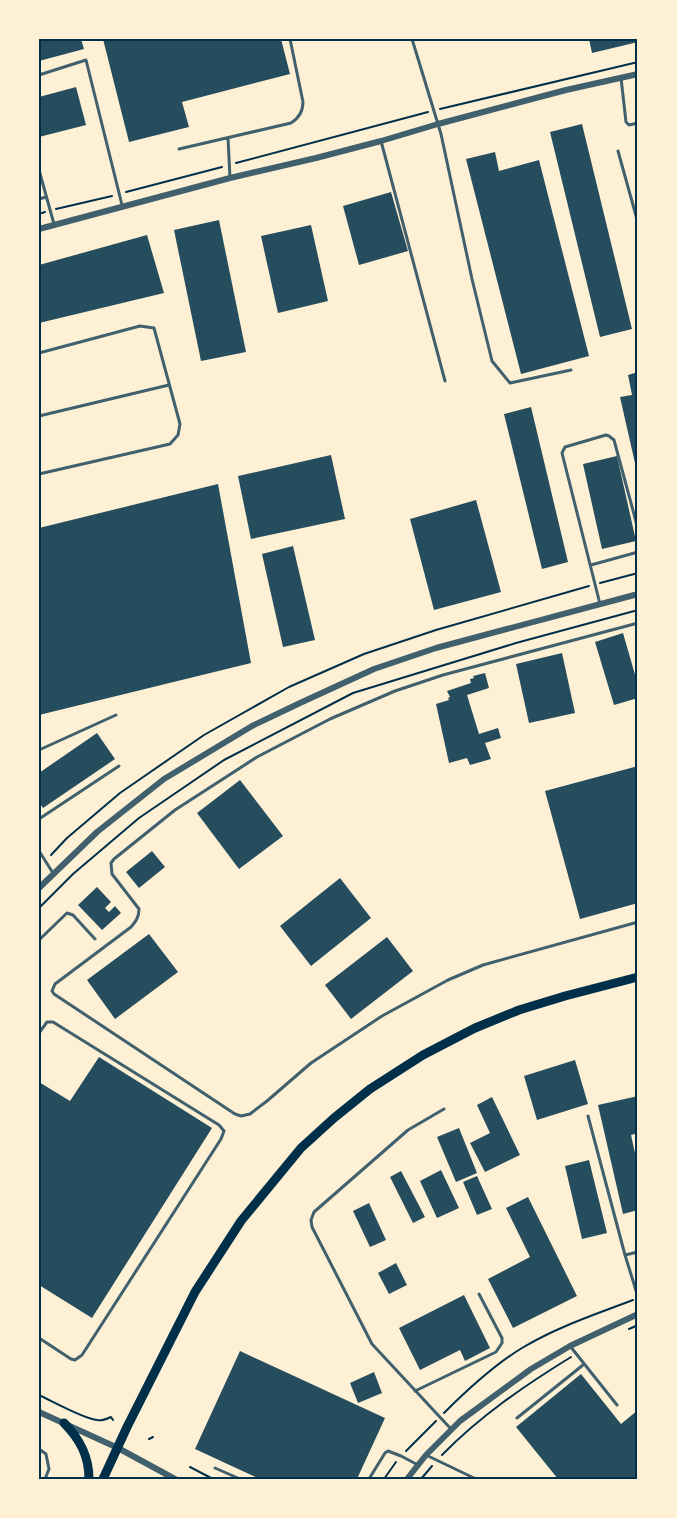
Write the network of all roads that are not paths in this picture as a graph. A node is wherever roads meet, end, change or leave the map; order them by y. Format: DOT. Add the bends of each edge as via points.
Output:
graph roads {
  1 [pos="290,39"];
  2 [pos="412,39"];
  3 [pos="638,74"];
  4 [pos="39,75"];
  5 [pos="621,78"];
  6 [pos="638,123"];
  7 [pos="438,124"];
  8 [pos="228,138"];
  9 [pos="381,141"];
  10 [pos="179,149"];
  11 [pos="618,151"];
  12 [pos="39,170"];
  13 [pos="230,178"];
  14 [pos="46,197"];
  15 [pos="39,199"];
  16 [pos="122,207"];
  17 [pos="638,223"];
  18 [pos="54,225"];
  19 [pos="39,229"];
  20 [pos="39,353"];
  21 [pos="571,370"];
  22 [pos="445,381"];
  23 [pos="169,385"];
  24 [pos="39,416"];
  25 [pos="39,474"];
  26 [pos="638,529"];
  27 [pos="638,552"];
  28 [pos="591,565"];
  29 [pos="638,594"];
  30 [pos="600,604"];
  31 [pos="638,623"];
  32 [pos="116,715"];
  33 [pos="39,750"];
  34 [pos="119,766"];
  35 [pos="39,819"];
  36 [pos="39,851"];
  37 [pos="53,873"];
  38 [pos="39,888"];
  39 [pos="638,922"];
  40 [pos="95,939"];
  41 [pos="39,940"];
  42 [pos="638,977"];
  43 [pos="39,1033"];
  44 [pos="444,1109"];
  45 [pos="588,1116"];
  46 [pos="638,1252"];
  47 [pos="625,1255"];
  48 [pos="479,1294"];
  49 [pos="638,1297"];
  50 [pos="638,1314"];
  51 [pos="39,1338"];
  52 [pos="570,1346"];
  53 [pos="584,1365"];
  54 [pos="415,1391"];
  55 [pos="617,1405"];
  56 [pos="39,1412"];
  57 [pos="517,1418"];
  58 [pos="64,1423"];
  59 [pos="451,1430"];
  60 [pos="118,1448"];
  61 [pos="39,1449"];
  62 [pos="426,1455"];
  63 [pos="418,1465"];
  64 [pos="215,1468"];
  65 [pos="45,1479"];
  66 [pos="89,1479"];
  67 [pos="104,1479"];
  68 [pos="175,1479"];
  69 [pos="240,1479"];
  70 [pos="369,1479"];
  71 [pos="407,1479"];
  72 [pos="476,1479"];
  1 -- 8 [label="lane" via="303,102 297,120"];
  2 -- 7 [label="lane"];
  3 -- 5 [label="street"];
  4 -- 16 [label="lane" via="86,60"];
  5 -- 6 [label="lane" via="626,122"];
  5 -- 7 [label="street"];
  7 -- 9 [label="street"];
  7 -- 21 [label="lane" via="492,361 510,382"];
  8 -- 10 [label="lane"];
  8 -- 13 [label="lane"];
  9 -- 13 [label="street"];
  9 -- 22 [label="lane"];
  11 -- 17 [label="lane"];
  12 -- 14 [label="lane"];
  13 -- 16 [label="street"];
  14 -- 15 [label="lane"];
  14 -- 18 [label="lane"];
  16 -- 18 [label="street"];
  18 -- 19 [label="street"];
  20 -- 23 [label="lane" via="140,326 154,328"];
  23 -- 24 [label="lane"];
  23 -- 25 [label="lane" via="180,424 178,435 170,444"];
  26 -- 28 [label="lane" via="614,440 606,435 565,447 562,453"];
  27 -- 28 [label="lane"];
  28 -- 30 [label="lane"];
  29 -- 30 [label="street"];
  30 -- 37 [label="street" via="436,648 374,669 252,726 164,779"];
  31 -- 39 [label="lane" via="395,691 257,757 175,810 114,859 112,874 139,909 139,915 131,927 55,984 52,991 241,1116 250,1114 311,1063 382,1016 448,980 483,965"];
  32 -- 33 [label="lane"];
  34 -- 35 [label="lane"];
  36 -- 37 [label="lane"];
  37 -- 38 [label="street"];
  40 -- 41 [label="lane" via="67,913"];
  42 -- 60 [label="main road" via="531,1006 475,1028 423,1055 334,1118 301,1148 241,1221 195,1292"];
  43 -- 51 [label="lane" via="47,1022 53,1022 224,1131 82,1355 71,1359"];
  44 -- 54 [label="lane" via="408,1130 314,1212 311,1220 372,1344"];
  45 -- 47 [label="lane"];
  46 -- 47 [label="lane"];
  47 -- 49 [label="lane"];
  48 -- 54 [label="lane" via="502,1338 499,1349"];
  50 -- 52 [label="street"];
  52 -- 53 [label="lane"];
  52 -- 59 [label="street" via="531,1369"];
  53 -- 55 [label="lane"];
  53 -- 57 [label="lane"];
  54 -- 59 [label="lane"];
  56 -- 58 [label="street"];
  58 -- 60 [label="street"];
  58 -- 66 [label="main road" via="81,1445"];
  59 -- 62 [label="street"];
  60 -- 67 [label="main road"];
  60 -- 68 [label="street"];
  61 -- 65 [label="lane" via="46,1454 49,1469"];
  62 -- 63 [label="street"];
  62 -- 72 [label="lane"];
  63 -- 70 [label="lane" via="388,1451"];
  63 -- 71 [label="street"];
  64 -- 69 [label="lane"];
}
